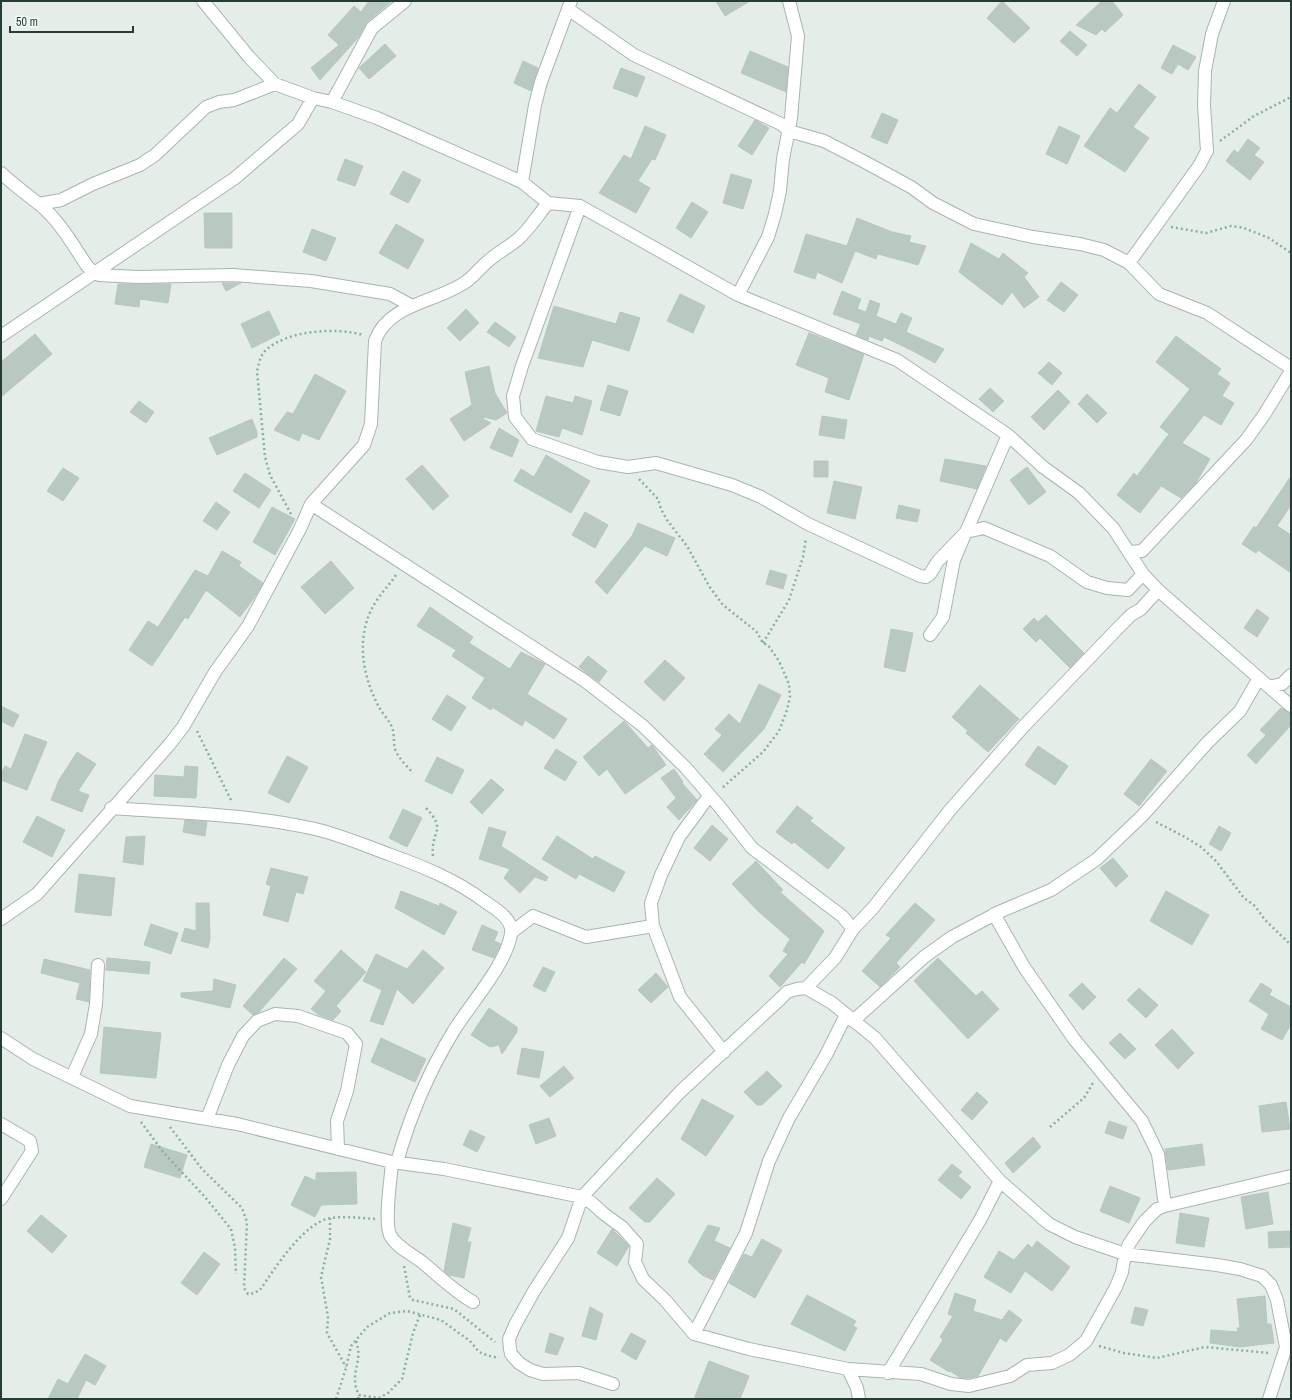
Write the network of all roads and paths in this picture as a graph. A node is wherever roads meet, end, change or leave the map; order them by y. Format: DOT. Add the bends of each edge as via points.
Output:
graph roads {
  1 [pos="202,1"];
  2 [pos="405,1"];
  3 [pos="789,1"];
  4 [pos="1224,1"];
  5 [pos="569,5"];
  6 [pos="275,84"];
  7 [pos="1291,97"];
  8 [pos="313,98"];
  9 [pos="332,102"];
  10 [pos="789,131"];
  11 [pos="1207,151"];
  12 [pos="1,173"];
  13 [pos="522,182"];
  14 [pos="548,203"];
  15 [pos="39,204"];
  16 [pos="580,206"];
  17 [pos="1156,225"];
  18 [pos="1291,253"];
  19 [pos="1129,262"];
  20 [pos="93,272"];
  21 [pos="738,295"];
  22 [pos="412,306"];
  23 [pos="1,336"];
  24 [pos="375,339"];
  25 [pos="1291,369"];
  26 [pos="1008,435"];
  27 [pos="628,467"];
  28 [pos="311,504"];
  29 [pos="808,524"];
  30 [pos="300,529"];
  31 [pos="966,532"];
  32 [pos="1130,552"];
  33 [pos="403,565"];
  34 [pos="1143,574"];
  35 [pos="1158,590"];
  36 [pos="930,635"];
  37 [pos="763,643"];
  38 [pos="1291,675"];
  39 [pos="1259,678"];
  40 [pos="1269,687"];
  41 [pos="1291,706"];
  42 [pos="192,712"];
  43 [pos="413,773"];
  44 [pos="709,796"];
  45 [pos="111,808"];
  46 [pos="426,808"];
  47 [pos="1143,815"];
  48 [pos="241,819"];
  49 [pos="442,876"];
  50 [pos="994,914"];
  51 [pos="1,919"];
  52 [pos="653,926"];
  53 [pos="853,929"];
  54 [pos="512,932"];
  55 [pos="1291,945"];
  56 [pos="98,965"];
  57 [pos="806,988"];
  58 [pos="850,1018"];
  59 [pos="1,1038"];
  60 [pos="724,1052"];
  61 [pos="1102,1073"];
  62 [pos="72,1077"];
  63 [pos="130,1106"];
  64 [pos="157,1110"];
  65 [pos="207,1119"];
  66 [pos="1,1124"];
  67 [pos="1050,1127"];
  68 [pos="338,1149"];
  69 [pos="395,1162"];
  70 [pos="1291,1176"];
  71 [pos="1000,1181"];
  72 [pos="582,1197"];
  73 [pos="1,1199"];
  74 [pos="1165,1206"];
  75 [pos="330,1218"];
  76 [pos="388,1220"];
  77 [pos="409,1253"];
  78 [pos="1125,1254"];
  79 [pos="236,1274"];
  80 [pos="473,1302"];
  81 [pos="420,1315"];
  82 [pos="694,1334"];
  83 [pos="356,1341"];
  84 [pos="1086,1341"];
  85 [pos="1287,1349"];
  86 [pos="511,1354"];
  87 [pos="346,1368"];
  88 [pos="848,1369"];
  89 [pos="888,1372"];
  90 [pos="613,1384"];
  91 [pos="359,1395"];
  92 [pos="336,1399"];
  93 [pos="358,1399"];
  94 [pos="859,1399"];
  95 [pos="1269,1399"];
  1 -- 6 [label="street"];
  2 -- 9 [label="street" via="372,28"];
  3 -- 10 [label="street" via="798,36"];
  4 -- 11 [label="street" via="1212,34 1205,71"];
  5 -- 10 [label="street" via="634,55 781,124"];
  5 -- 13 [label="street" via="541,82"];
  6 -- 8 [label="street"];
  6 -- 15 [label="street" via="234,100 206,107 155,155 140,165 61,200"];
  7 -- 11 [label="path" via="1254,116"];
  8 -- 9 [label="street"];
  8 -- 20 [label="street" via="298,124 235,178"];
  9 -- 13 [label="street" via="377,118"];
  10 -- 19 [label="street" via="824,141 888,174 933,203 974,224 1080,244 1104,250"];
  10 -- 21 [label="street" via="775,214 768,237"];
  11 -- 17 [label="street"];
  12 -- 15 [label="street" via="21,192"];
  13 -- 14 [label="street"];
  14 -- 16 [label="street"];
  14 -- 22 [label="street" via="518,239 467,281 453,290"];
  15 -- 20 [label="street" via="71,240"];
  16 -- 21 [label="street"];
  16 -- 27 [label="street" via="522,366 513,396 515,418 532,439 598,462"];
  17 -- 18 [label="path" via="1206,233 1231,226 1244,228 1269,238"];
  17 -- 19 [label="street"];
  19 -- 25 [label="street" via="1159,294 1207,313"];
  20 -- 22 [label="street" via="99,275 138,277 233,274 311,281 390,294"];
  20 -- 23 [label="street"];
  21 -- 26 [label="street" via="897,360"];
  22 -- 24 [label="street" via="385,324"];
  24 -- 28 [label="street" via="371,424 368,435 364,445"];
  24 -- 30 [label="path" via="350,331 294,335 265,351 260,359 257,371 265,457 270,476"];
  25 -- 32 [label="street" via="1246,440 1142,551"];
  26 -- 31 [label="street"];
  26 -- 32 [label="street" via="1043,467 1079,493 1113,528"];
  27 -- 29 [label="street" via="656,463 732,484 761,497"];
  27 -- 37 [label="path" via="658,499 661,509 723,605 756,630"];
  28 -- 30 [label="street"];
  28 -- 33 [label="street"];
  29 -- 31 [label="street" via="926,577"];
  29 -- 37 [label="path" via="803,557 789,600"];
  30 -- 42 [label="street" via="248,626 215,672"];
  31 -- 34 [label="street" via="984,528 1050,556 1086,582 1107,588 1128,590"];
  31 -- 36 [label="street" via="954,560 943,617"];
  32 -- 34 [label="street"];
  33 -- 43 [label="path" via="377,600 369,616 362,655 371,690 391,725 395,748"];
  33 -- 44 [label="street" via="616,703 686,768"];
  34 -- 35 [label="street"];
  35 -- 39 [label="street"];
  35 -- 53 [label="street" via="1142,609 1131,615 1119,627 1023,728 950,810 873,908"];
  37 -- 44 [label="path" via="768,645 775,655 787,679 790,697 787,710 779,731 763,752 728,785"];
  38 -- 40 [label="street" via="1282,684"];
  39 -- 40 [label="street"];
  39 -- 47 [label="street" via="1240,711 1207,743"];
  40 -- 41 [label="street"];
  42 -- 45 [label="street" via="169,744"];
  42 -- 48 [label="path" via="203,745"];
  44 -- 52 [label="street" via="679,837 662,875 651,904"];
  44 -- 53 [label="street" via="752,848 842,916"];
  45 -- 48 [label="street"];
  45 -- 51 [label="street" via="37,894"];
  46 -- 49 [label="path" via="438,823 432,855"];
  47 -- 50 [label="street" via="1097,859 1075,875 1051,890"];
  47 -- 55 [label="path" via="1186,837 1216,861 1244,898 1255,906 1265,920"];
  48 -- 49 [label="street" via="318,830 430,869"];
  49 -- 54 [label="street" via="476,894 502,913"];
  50 -- 58 [label="street" via="952,937 924,957"];
  50 -- 61 [label="street" via="1024,967 1074,1039"];
  52 -- 54 [label="street" via="586,937 533,916"];
  52 -- 60 [label="street" via="680,997"];
  53 -- 57 [label="street" via="835,958"];
  54 -- 69 [label="street" via="506,953 453,1031 427,1079"];
  56 -- 62 [label="street" via="91,1034"];
  57 -- 58 [label="street" via="832,1003"];
  57 -- 60 [label="street" via="787,992"];
  58 -- 71 [label="street" via="875,1038"];
  58 -- 82 [label="street" via="789,1118 769,1161 746,1232"];
  59 -- 62 [label="street" via="33,1059"];
  60 -- 72 [label="street" via="680,1092"];
  61 -- 67 [label="path" via="1084,1098"];
  61 -- 74 [label="street" via="1142,1121 1150,1135 1158,1154"];
  62 -- 63 [label="street"];
  63 -- 64 [label="street"];
  63 -- 79 [label="path" via="164,1153 231,1229"];
  64 -- 65 [label="street"];
  64 -- 75 [label="path" via="202,1169 242,1208 247,1222 244,1288 248,1294 260,1290 293,1244"];
  65 -- 68 [label="street"];
  65 -- 68 [label="street" via="228,1065 243,1036 257,1021 275,1014 298,1016 347,1033 356,1044 347,1091 337,1121"];
  66 -- 73 [label="street" via="30,1140 32,1151"];
  68 -- 69 [label="street"];
  69 -- 72 [label="street"];
  69 -- 76 [label="street"];
  70 -- 74 [label="street"];
  71 -- 78 [label="street" via="1049,1224"];
  71 -- 89 [label="street" via="980,1220"];
  72 -- 82 [label="street" via="622,1227 637,1244 635,1262 643,1279"];
  72 -- 86 [label="street" via="568,1238 515,1325 509,1339"];
  74 -- 78 [label="street" via="1144,1222"];
  75 -- 76 [label="path"];
  75 -- 87 [label="path" via="330,1239 321,1277 328,1317 327,1333"];
  76 -- 77 [label="street" via="390,1234 395,1243"];
  77 -- 80 [label="street"];
  77 -- 86 [label="path" via="404,1266 410,1298 454,1309"];
  78 -- 84 [label="street" via="1116,1287"];
  78 -- 85 [label="street" via="1217,1265 1262,1276 1271,1285 1277,1300"];
  81 -- 83 [label="path" via="407,1311 390,1313 367,1327"];
  81 -- 86 [label="path" via="441,1320 470,1341 479,1352 499,1358"];
  81 -- 91 [label="path" via="402,1379 388,1394 378,1398"];
  82 -- 88 [label="street" via="749,1349"];
  83 -- 87 [label="path" via="351,1346"];
  83 -- 91 [label="path" via="359,1348 354,1385"];
  84 -- 85 [label="path" via="1124,1353 1157,1358 1205,1347"];
  84 -- 89 [label="street" via="1069,1355 1052,1363 1027,1365 1010,1376 969,1386 951,1384 921,1374"];
  85 -- 95 [label="street"];
  86 -- 90 [label="street" via="530,1370 543,1374 579,1373"];
  87 -- 92 [label="path"];
  88 -- 89 [label="street"];
  88 -- 94 [label="street"];
  91 -- 93 [label="path"];
}
